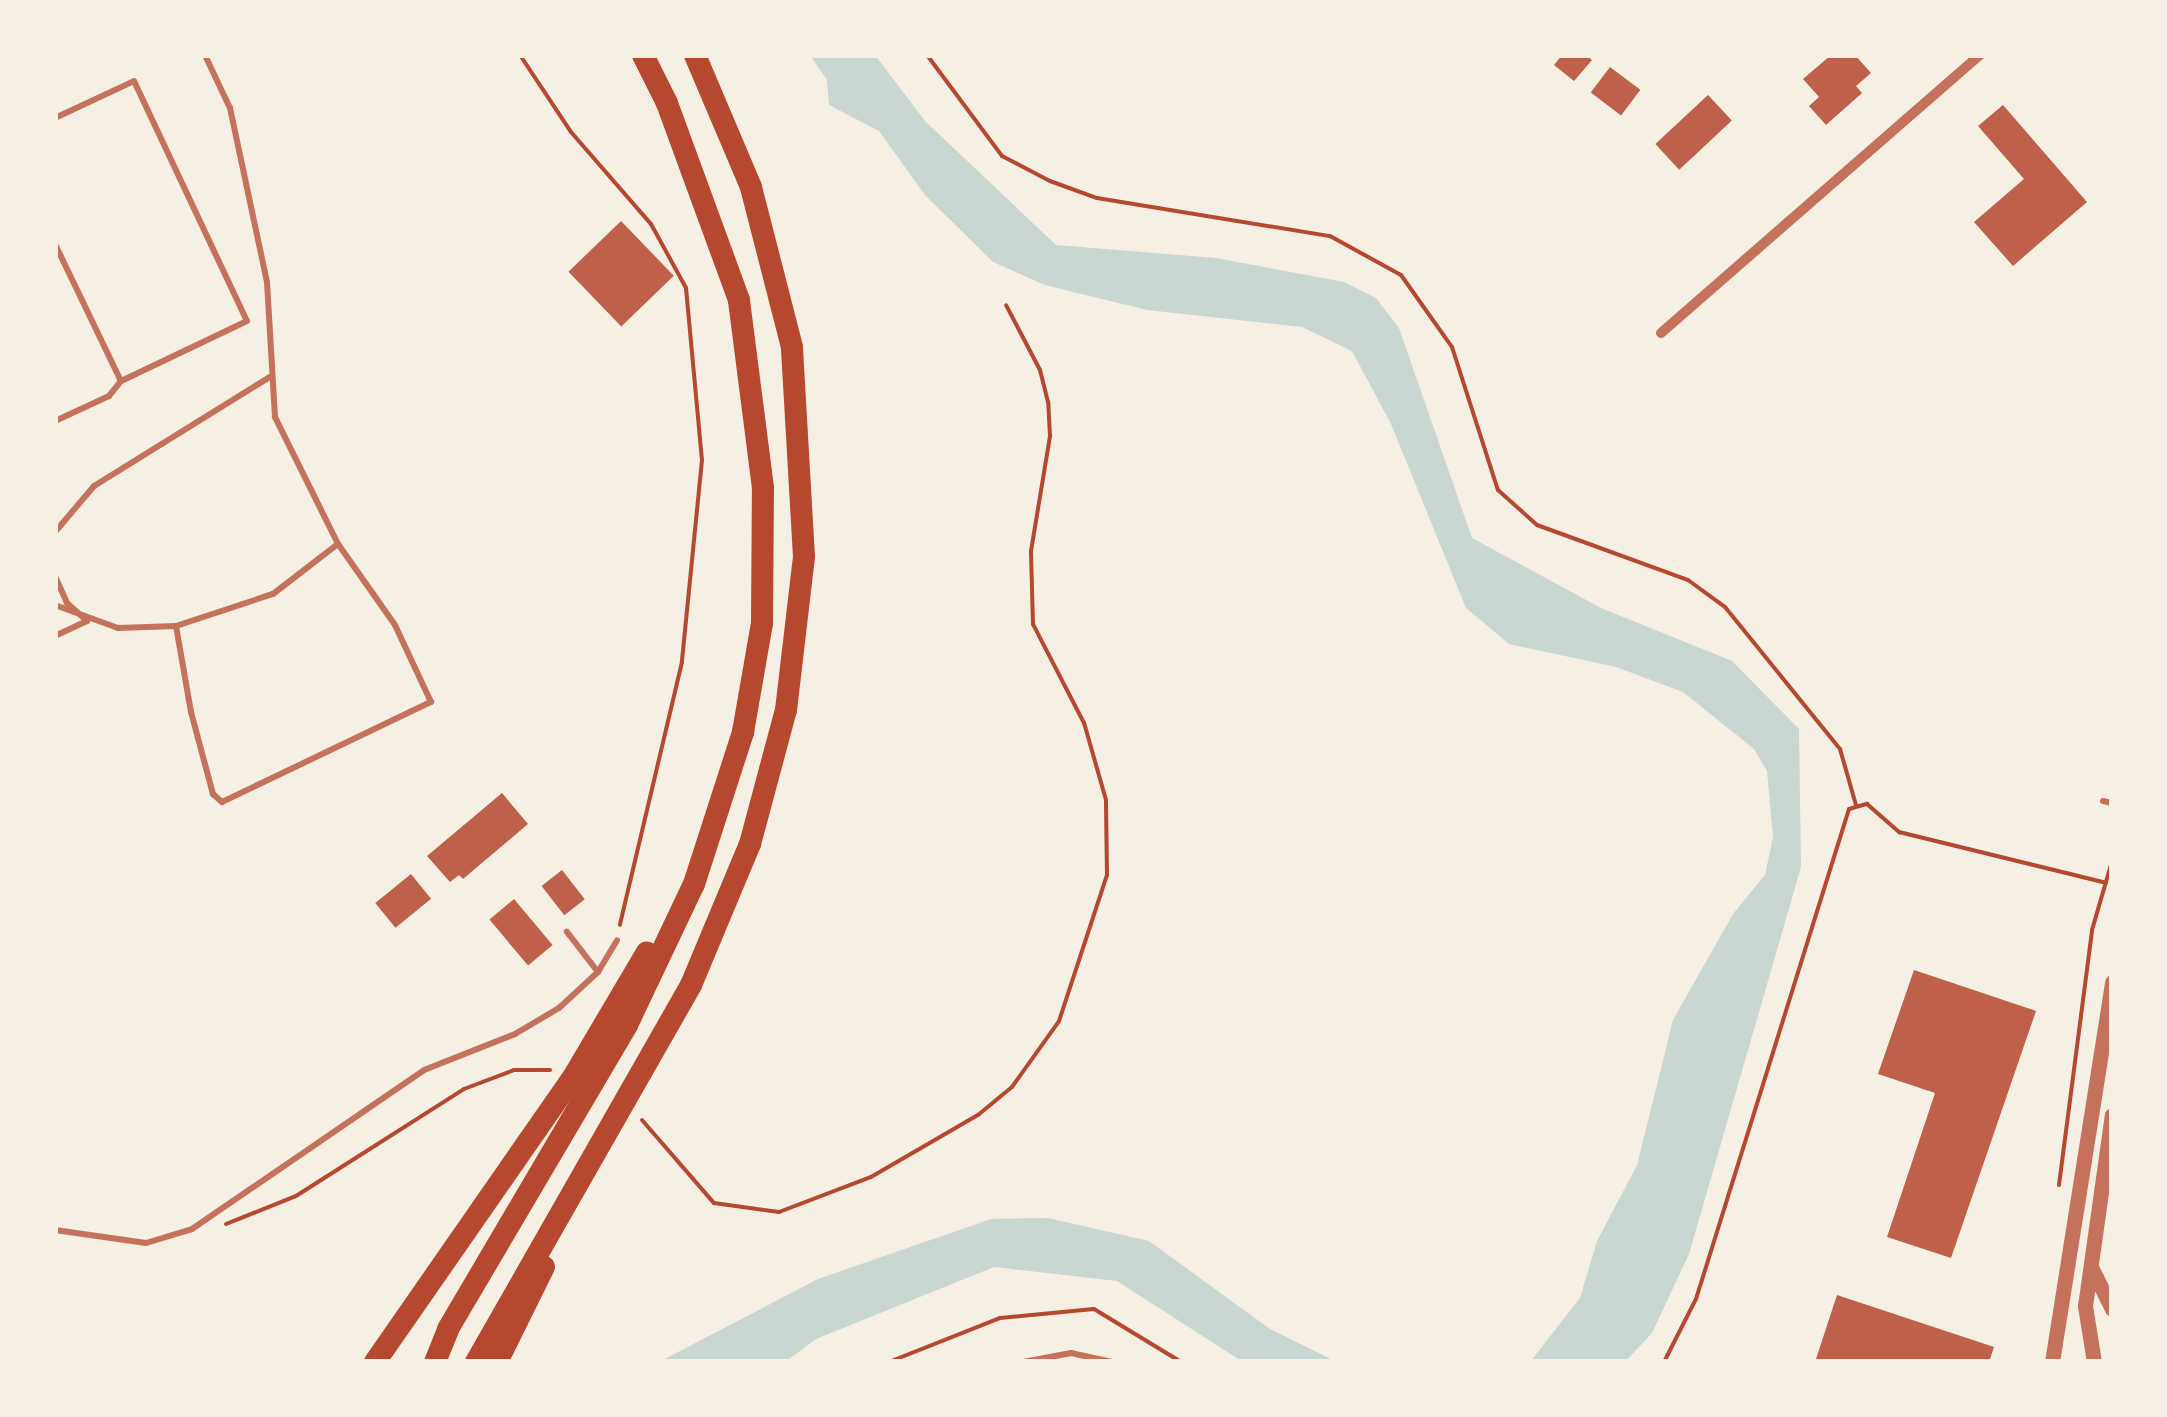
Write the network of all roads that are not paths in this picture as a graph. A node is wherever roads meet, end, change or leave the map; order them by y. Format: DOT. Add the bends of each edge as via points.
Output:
graph roads {
  1 [pos="205,55"];
  2 [pos="644,55"];
  3 [pos="695,55"];
  4 [pos="1980,55"];
  5 [pos="55,118"];
  6 [pos="55,244"];
  7 [pos="1662,333"];
  8 [pos="270,377"];
  9 [pos="121,381"];
  10 [pos="55,421"];
  11 [pos="55,532"];
  12 [pos="338,544"];
  13 [pos="55,576"];
  14 [pos="55,605"];
  15 [pos="88,621"];
  16 [pos="176,626"];
  17 [pos="55,636"];
  18 [pos="2103,801"];
  19 [pos="2112,803"];
  20 [pos="567,932"];
  21 [pos="617,940"];
  22 [pos="598,972"];
  23 [pos="2112,982"];
  24 [pos="619,1020"];
  25 [pos="2112,1115"];
  26 [pos="585,1172"];
  27 [pos="55,1230"];
  28 [pos="2089,1259"];
  29 [pos="2112,1309"];
  30 [pos="374,1362"];
  31 [pos="435,1362"];
  32 [pos="476,1362"];
  33 [pos="497,1362"];
  34 [pos="1023,1362"];
  35 [pos="1112,1362"];
  36 [pos="2052,1362"];
  37 [pos="2094,1362"];
  1 -- 8 [label="lane" via="230,108 267,282"];
  2 -- 24 [label="highway" via="738,300 763,488 762,623 680,881"];
  3 -- 26 [label="highway" via="751,188 792,348 804,557 770,782 726,912"];
  4 -- 7 [label="street"];
  5 -- 9 [label="lane" via="134,81 247,321"];
  6 -- 9 [label="lane"];
  8 -- 11 [label="lane" via="94,486"];
  8 -- 12 [label="lane" via="275,417"];
  9 -- 10 [label="lane" via="109,396"];
  12 -- 16 [label="lane" via="273,594"];
  12 -- 16 [label="lane" via="395,625 431,702 222,802 213,794 191,712"];
  13 -- 15 [label="lane" via="67,603"];
  14 -- 15 [label="lane"];
  15 -- 16 [label="lane" via="118,628"];
  15 -- 17 [label="lane"];
  18 -- 19 [label="lane"];
  20 -- 22 [label="lane"];
  21 -- 22 [label="lane"];
  22 -- 27 [label="lane" via="559,1008 515,1034 424,1070 192,1229 146,1243"];
  23 -- 36 [label="street"];
  24 -- 30 [label="highway"];
  24 -- 31 [label="highway" via="551,1159 448,1329"];
  25 -- 28 [label="street"];
  26 -- 32 [label="highway"];
  26 -- 33 [label="highway"];
  28 -- 29 [label="street"];
  28 -- 37 [label="street" via="2084,1334"];
  34 -- 35 [label="lane" via="1071,1353"];
}
